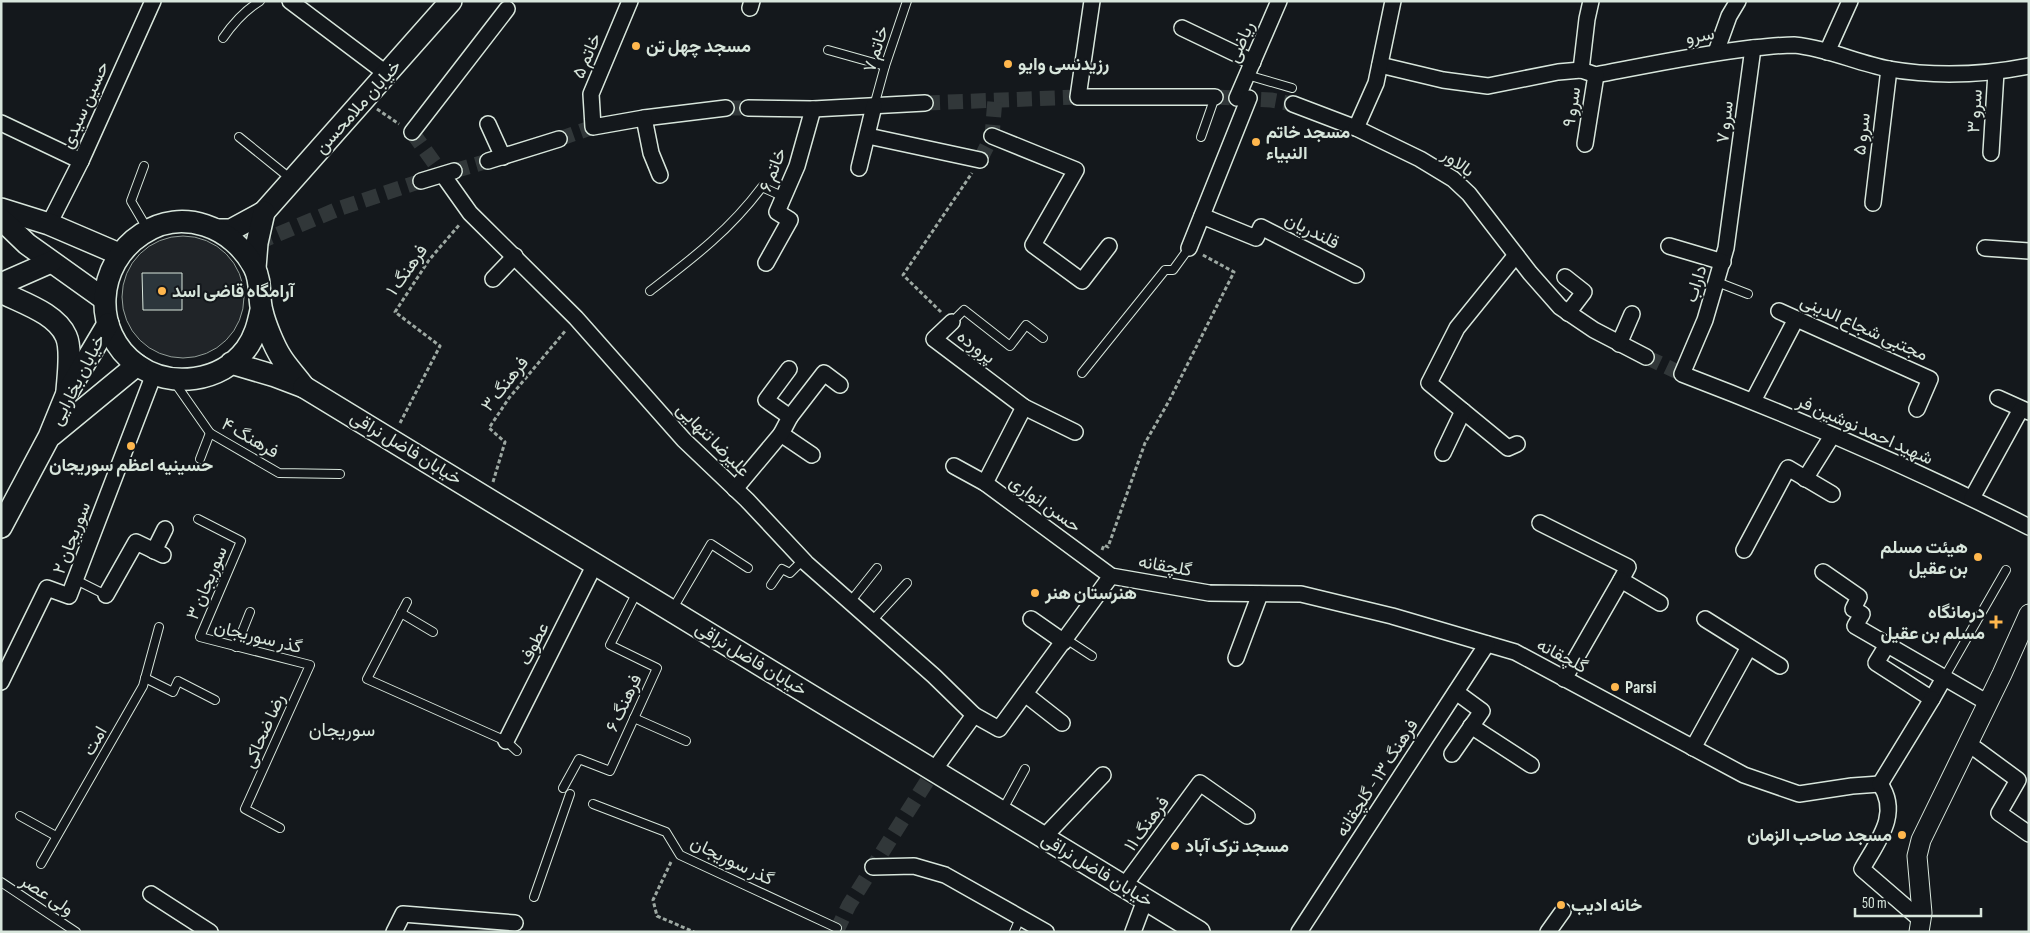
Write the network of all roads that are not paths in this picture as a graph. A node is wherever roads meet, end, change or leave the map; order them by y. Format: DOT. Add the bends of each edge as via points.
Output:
graph roads {
  1 [pos="153,1"];
  2 [pos="260,1"];
  3 [pos="290,1"];
  4 [pos="451,1"];
  5 [pos="630,1"];
  6 [pos="907,1"];
  7 [pos="1092,1"];
  8 [pos="1279,1"];
  9 [pos="1393,1"];
  10 [pos="1591,1"];
  11 [pos="1738,1"];
  12 [pos="1850,1"];
  13 [pos="507,9"];
  14 [pos="1182,28"];
  15 [pos="223,38"];
  16 [pos="1753,48"];
  17 [pos="828,50"];
  18 [pos="1716,52"];
  19 [pos="1826,52"];
  20 [pos="1380,65"];
  21 [pos="885,66"];
  22 [pos="2029,66"];
  23 [pos="1250,68"];
  24 [pos="1889,69"];
  25 [pos="1581,70"];
  26 [pos="1996,72"];
  27 [pos="387,74"];
  28 [pos="1596,75"];
  29 [pos="1292,88"];
  30 [pos="1215,97"];
  31 [pos="925,103"];
  32 [pos="1293,104"];
  33 [pos="874,106"];
  34 [pos="726,108"];
  35 [pos="748,108"];
  36 [pos="813,109"];
  37 [pos="644,118"];
  38 [pos="1,123"];
  39 [pos="488,124"];
  40 [pos="1356,128"];
  41 [pos="412,132"];
  42 [pos="868,136"];
  43 [pos="992,136"];
  44 [pos="239,137"];
  45 [pos="1201,137"];
  46 [pos="558,139"];
  47 [pos="1585,144"];
  48 [pos="1991,153"];
  49 [pos="980,160"];
  50 [pos="81,161"];
  51 [pos="144,166"];
  52 [pos="859,168"];
  53 [pos="660,175"];
  54 [pos="292,180"];
  55 [pos="421,181"];
  56 [pos="784,197"];
  57 [pos="1734,201"];
  58 [pos="1873,203"];
  59 [pos="1,209"];
  60 [pos="264,212"];
  61 [pos="1202,216"];
  62 [pos="1,219"];
  63 [pos="49,224"];
  64 [pos="148,230"];
  65 [pos="218,230"];
  66 [pos="1109,246"];
  67 [pos="1669,246"];
  68 [pos="1189,248"];
  69 [pos="1985,248"];
  70 [pos="2029,252"];
  71 [pos="119,254"];
  72 [pos="1516,254"];
  73 [pos="515,256"];
  74 [pos="51,262"];
  75 [pos="1723,262"];
  76 [pos="766,263"];
  77 [pos="255,268"];
  78 [pos="1356,274"];
  79 [pos="1565,277"];
  80 [pos="493,279"];
  81 [pos="1717,282"];
  82 [pos="1,284"];
  83 [pos="650,291"];
  84 [pos="1,292"];
  85 [pos="1748,294"];
  86 [pos="104,299"];
  87 [pos="262,310"];
  88 [pos="1779,312"];
  89 [pos="1568,313"];
  90 [pos="1632,314"];
  91 [pos="1796,319"];
  92 [pos="952,322"];
  93 [pos="108,324"];
  94 [pos="1043,338"];
  95 [pos="1620,344"];
  96 [pos="1646,357"];
  97 [pos="231,363"];
  98 [pos="789,370"];
  99 [pos="155,373"];
  100 [pos="1082,373"];
  101 [pos="1682,374"];
  102 [pos="840,385"];
  103 [pos="304,386"];
  104 [pos="67,393"];
  105 [pos="1998,398"];
  106 [pos="1753,401"];
  107 [pos="1024,407"];
  108 [pos="1917,408"];
  109 [pos="2025,410"];
  110 [pos="1463,411"];
  111 [pos="790,417"];
  112 [pos="1075,432"];
  113 [pos="210,433"];
  114 [pos="781,434"];
  115 [pos="1832,436"];
  116 [pos="49,437"];
  117 [pos="1517,444"];
  118 [pos="1443,453"];
  119 [pos="812,455"];
  120 [pos="200,459"];
  121 [pos="954,466"];
  122 [pos="340,474"];
  123 [pos="1805,478"];
  124 [pos="984,483"];
  125 [pos="736,489"];
  126 [pos="1832,494"];
  127 [pos="1972,498"];
  128 [pos="198,519"];
  129 [pos="1540,522"];
  130 [pos="1,527"];
  131 [pos="2029,528"];
  132 [pos="165,529"];
  133 [pos="1744,550"];
  134 [pos="803,560"];
  135 [pos="595,564"];
  136 [pos="748,568"];
  137 [pos="877,568"];
  138 [pos="2006,570"];
  139 [pos="1823,572"];
  140 [pos="1111,576"];
  141 [pos="76,580"];
  142 [pos="1621,580"];
  143 [pos="907,583"];
  144 [pos="771,585"];
  145 [pos="638,590"];
  146 [pos="1260,594"];
  147 [pos="106,595"];
  148 [pos="407,602"];
  149 [pos="850,602"];
  150 [pos="1660,603"];
  151 [pos="671,610"];
  152 [pos="250,612"];
  153 [pos="401,613"];
  154 [pos="2029,614"];
  155 [pos="1032,619"];
  156 [pos="1705,620"];
  157 [pos="872,621"];
  158 [pos="159,627"];
  159 [pos="434,632"];
  160 [pos="200,637"];
  161 [pos="1065,641"];
  162 [pos="1487,644"];
  163 [pos="1886,644"];
  164 [pos="236,647"];
  165 [pos="1748,647"];
  166 [pos="1092,656"];
  167 [pos="1236,658"];
  168 [pos="310,665"];
  169 [pos="1780,666"];
  170 [pos="145,678"];
  171 [pos="1944,678"];
  172 [pos="1564,679"];
  173 [pos="1,682"];
  174 [pos="1456,692"];
  175 [pos="1025,694"];
  176 [pos="1932,699"];
  177 [pos="215,700"];
  178 [pos="1988,703"];
  179 [pos="974,715"];
  180 [pos="634,718"];
  181 [pos="1062,723"];
  182 [pos="1472,726"];
  183 [pos="686,741"];
  184 [pos="1969,744"];
  185 [pos="511,746"];
  186 [pos="1693,748"];
  187 [pos="1452,754"];
  188 [pos="1531,765"];
  189 [pos="1025,769"];
  190 [pos="934,770"];
  191 [pos="1102,775"];
  192 [pos="1880,784"];
  193 [pos="563,788"];
  194 [pos="570,794"];
  195 [pos="593,804"];
  196 [pos="1001,812"];
  197 [pos="20,816"];
  198 [pos="1247,816"];
  199 [pos="280,828"];
  200 [pos="2029,834"];
  201 [pos="56,836"];
  202 [pos="1044,837"];
  203 [pos="41,864"];
  204 [pos="873,867"];
  205 [pos="1,882"];
  206 [pos="1124,886"];
  207 [pos="151,894"];
  208 [pos="534,897"];
  209 [pos="1145,900"];
  210 [pos="1563,911"];
  211 [pos="1020,918"];
  212 [pos="515,923"];
  213 [pos="1920,926"];
  214 [pos="837,928"];
  215 [pos="76,932"];
  216 [pos="210,932"];
  217 [pos="394,932"];
  218 [pos="1014,932"];
  219 [pos="1046,932"];
  220 [pos="1133,932"];
  221 [pos="1199,932"];
  222 [pos="1299,932"];
  223 [pos="1548,932"];
  1 -- 50 [label="street, حسین سیدی"];
  2 -- 15 [label="lane" via="246,9"];
  3 -- 27 [label="street"];
  4 -- 27 [label="main road, خیابان ملامحسن"];
  5 -- 37 [label="street, خاتم ۵" via="591,94 593,127"];
  6 -- 21 [label="lane, خاتم ۷"];
  7 -- 30 [label="street" via="1078,97"];
  8 -- 23 [label="street, ریاضی"];
  9 -- 20 [label="street"];
  10 -- 25 [label="street"];
  11 -- 18 [label="street"];
  12 -- 19 [label="street"];
  13 -- 41 [label="street"];
  14 -- 23 [label="street"];
  16 -- 18 [label="street, سرو"];
  16 -- 19 [label="street, سرو" via="1791,45"];
  16 -- 57 [label="street, سرو ۷"];
  17 -- 21 [label="lane"];
  18 -- 28 [label="street, سرو"];
  19 -- 24 [label="street, سرو"];
  20 -- 25 [label="street, سرو" via="1443,80 1488,86"];
  20 -- 40 [label="street" via="1370,100"];
  21 -- 33 [label="lane, خاتم ۷"];
  22 -- 26 [label="street, سرو"];
  23 -- 29 [label="lane"];
  23 -- 61 [label="street, ریاضی" via="1243,98"];
  24 -- 26 [label="street, سرو" via="1949,74"];
  24 -- 58 [label="street, سرو ۵"];
  25 -- 28 [label="street, سرو"];
  26 -- 48 [label="street, سرو ۳"];
  27 -- 54 [label="main road, خیابان ملامحسن"];
  28 -- 47 [label="street, سرو ۹"];
  30 -- 45 [label="lane"];
  31 -- 33 [label="street"];
  32 -- 40 [label="street, بالاور"];
  33 -- 36 [label="street"];
  33 -- 42 [label="street"];
  34 -- 37 [label="street"];
  35 -- 36 [label="street"];
  36 -- 56 [label="street, خاتم ۶" via="797,166"];
  37 -- 53 [label="street" via="650,153"];
  38 -- 50 [label="street"];
  39 -- 46 [label="street" via="496,159"];
  40 -- 72 [label="street, بالاور" via="1453,179 1469,194"];
  42 -- 49 [label="street"];
  42 -- 52 [label="street"];
  43 -- 66 [label="street" via="1076,170 1033,245 1082,281"];
  44 -- 54 [label="lane"];
  50 -- 63 [label="street, حسین سیدی"];
  51 -- 64 [label="lane" via="131,201"];
  54 -- 60 [label="main road, خیابان ملامحسن"];
  55 -- 73 [label="street, علیرضا تنهایی" via="449,173 470,213"];
  56 -- 76 [label="street, خاتم ۶" via="777,212 790,220"];
  56 -- 83 [label="lane" via="762,187 730,226"];
  57 -- 75 [label="street, داراب"];
  59 -- 63 [label="main road"];
  60 -- 65 [label="main road" via="231,230"];
  60 -- 77 [label="main road" via="256,243"];
  61 -- 68 [label="street, ریاضی"];
  61 -- 78 [label="street, قلندریان" via="1256,238 1261,226"];
  62 -- 74 [label="main road"];
  63 -- 71 [label="main road"];
  64 -- 65 [label="main road" via="183,221"];
  64 -- 71 [label="main road"];
  65 -- 77 [label="main road" via="240,246"];
  67 -- 75 [label="street"];
  68 -- 100 [label="lane" via="1172,270 1165,270"];
  69 -- 70 [label="street"];
  71 -- 86 [label="main road" via="110,270"];
  72 -- 89 [label="street, بالاور" via="1544,291"];
  72 -- 110 [label="street" via="1457,328 1429,383"];
  73 -- 80 [label="street"];
  73 -- 125 [label="street, علیرضا تنهایی" via="576,318 684,440"];
  74 -- 82 [label="main road"];
  74 -- 86 [label="main road"];
  75 -- 81 [label="street, داراب"];
  77 -- 87 [label="main road"];
  79 -- 89 [label="street" via="1584,292"];
  81 -- 85 [label="lane"];
  81 -- 101 [label="street, داراب"];
  84 -- 104 [label="main road" via="50,318 66,336"];
  86 -- 93 [label="main road"];
  87 -- 97 [label="main road" via="246,349"];
  87 -- 103 [label="main road" via="280,357"];
  88 -- 91 [label="street, مجتبی شجاع الدینی"];
  89 -- 95 [label="street, بالاور"];
  90 -- 95 [label="street"];
  91 -- 106 [label="street"];
  91 -- 108 [label="street, مجتبی شجاع الدینی" via="1930,379"];
  92 -- 94 [label="lane" via="964,310 1010,346 1026,325"];
  92 -- 107 [label="street, پرورده" via="934,339"];
  93 -- 99 [label="main road" via="119,347"];
  93 -- 104 [label="main road, خیابان بخارایی"];
  95 -- 96 [label="street, بالاور"];
  97 -- 99 [label="main road" via="213,374 200,377"];
  97 -- 103 [label="main road"];
  98 -- 111 [label="street" via="766,400"];
  99 -- 113 [label="lane, فرهنگ ۴"];
  99 -- 116 [label="main road, خیابان بخارایی"];
  99 -- 141 [label="street, سوریجان ۲"];
  101 -- 106 [label="street, شهید احمد نوشین فر"];
  102 -- 111 [label="street" via="824,373"];
  103 -- 135 [label="main road, خیابان فاضل نراقی"];
  104 -- 116 [label="main road, خیابان بخارایی"];
  105 -- 109 [label="street"];
  106 -- 115 [label="street, شهید احمد نوشین فر"];
  107 -- 112 [label="street, پرورده"];
  107 -- 124 [label="street"];
  109 -- 127 [label="street"];
  110 -- 117 [label="street" via="1508,448"];
  110 -- 118 [label="street"];
  111 -- 114 [label="street"];
  113 -- 120 [label="lane"];
  113 -- 122 [label="lane, فرهنگ ۴" via="280,472"];
  114 -- 119 [label="street"];
  114 -- 125 [label="street"];
  115 -- 123 [label="street"];
  115 -- 127 [label="street, شهید احمد نوشین فر"];
  116 -- 130 [label="main road, خیابان بخارایی"];
  121 -- 124 [label="street, حسن انواری"];
  123 -- 126 [label="street"];
  123 -- 133 [label="street" via="1788,468"];
  124 -- 140 [label="street, حسن انواری"];
  125 -- 134 [label="street, علیرضا تنهایی"];
  127 -- 131 [label="street, شهید احمد نوشین فر"];
  128 -- 160 [label="lane, سوریجان ۳" via="241,541"];
  129 -- 142 [label="street" via="1628,567"];
  132 -- 147 [label="street" via="159,553 136,542"];
  134 -- 144 [label="lane" via="790,573 782,569"];
  134 -- 149 [label="street, علیرضا تنهایی"];
  135 -- 145 [label="main road, خیابان فاضل نراقی"];
  135 -- 185 [label="street, عطوف"];
  136 -- 151 [label="lane" via="711,544"];
  137 -- 149 [label="lane"];
  138 -- 171 [label="lane"];
  139 -- 163 [label="street" via="1859,597 1853,609 1862,614 1855,626"];
  140 -- 146 [label="street, گلچقانه" via="1209,593"];
  140 -- 161 [label="street"];
  141 -- 147 [label="lane"];
  141 -- 173 [label="street, سوریجان ۲" via="69,596 47,588"];
  142 -- 150 [label="street"];
  142 -- 172 [label="street"];
  143 -- 157 [label="lane"];
  145 -- 151 [label="main road, خیابان فاضل نراقی"];
  145 -- 180 [label="lane, فرهنگ ۶" via="610,645 658,668"];
  146 -- 162 [label="street, گلچقانه" via="1301,594"];
  146 -- 167 [label="street"];
  148 -- 153 [label="lane"];
  149 -- 157 [label="street, علیرضا تنهایی"];
  151 -- 190 [label="main road, خیابان فاضل نراقی"];
  152 -- 164 [label="lane"];
  153 -- 159 [label="lane"];
  153 -- 185 [label="lane" via="367,679"];
  154 -- 178 [label="street"];
  155 -- 161 [label="street"];
  156 -- 165 [label="street"];
  157 -- 179 [label="street, علیرضا تنهایی"];
  158 -- 170 [label="lane, امت"];
  160 -- 164 [label="lane, گذر سوریجان"];
  161 -- 166 [label="lane"];
  161 -- 175 [label="street"];
  162 -- 172 [label="street, گلچقانه" via="1515,652"];
  162 -- 174 [label="street, فرهنگ ۱۳ - گلچقانه"];
  163 -- 171 [label="street"];
  163 -- 176 [label="street" via="1876,663"];
  164 -- 168 [label="lane, گذر سوریجان"];
  165 -- 169 [label="street"];
  165 -- 186 [label="street"];
  168 -- 199 [label="lane, رضا ضحاکی" via="245,809"];
  170 -- 177 [label="lane" via="172,692 178,681"];
  170 -- 201 [label="lane, امت" via="134,704"];
  171 -- 176 [label="street"];
  171 -- 178 [label="street"];
  172 -- 186 [label="street, گلچقانه"];
  174 -- 182 [label="street" via="1482,711"];
  174 -- 222 [label="street, فرهنگ ۱۳ - گلچقانه"];
  175 -- 179 [label="street, علیرضا تنهایی" via="998,729"];
  175 -- 181 [label="street"];
  176 -- 192 [label="street"];
  178 -- 184 [label="street"];
  179 -- 190 [label="street"];
  180 -- 183 [label="lane"];
  180 -- 193 [label="lane, فرهنگ ۶" via="610,770 579,759"];
  182 -- 187 [label="street"];
  182 -- 188 [label="street"];
  184 -- 200 [label="street" via="2018,780 1999,813"];
  184 -- 213 [label="street" via="1921,840 1917,856"];
  186 -- 192 [label="street, گلچقانه" via="1744,776 1799,794"];
  189 -- 196 [label="lane"];
  190 -- 196 [label="main road, خیابان فاضل نراقی"];
  191 -- 202 [label="street"];
  192 -- 213 [label="street" via="1886,793 1889,819 1862,869"];
  194 -- 208 [label="lane"];
  195 -- 214 [label="lane, گذر سوریجان" via="666,832 680,855"];
  196 -- 202 [label="main road, خیابان فاضل نراقی"];
  197 -- 201 [label="lane"];
  198 -- 206 [label="street, فرهنگ ۱۱" via="1200,784"];
  201 -- 203 [label="lane, امت"];
  202 -- 206 [label="main road, خیابان فاضل نراقی"];
  204 -- 211 [label="street" via="914,866 945,875"];
  205 -- 215 [label="lane, ولی عصر"];
  206 -- 209 [label="main road, خیابان فاضل نراقی"];
  207 -- 216 [label="street"];
  209 -- 220 [label="street"];
  209 -- 221 [label="main road, خیابان فاضل نراقی"];
  210 -- 223 [label="street"];
  211 -- 218 [label="lane"];
  211 -- 219 [label="street"];
  212 -- 217 [label="street" via="403,914"];
}
